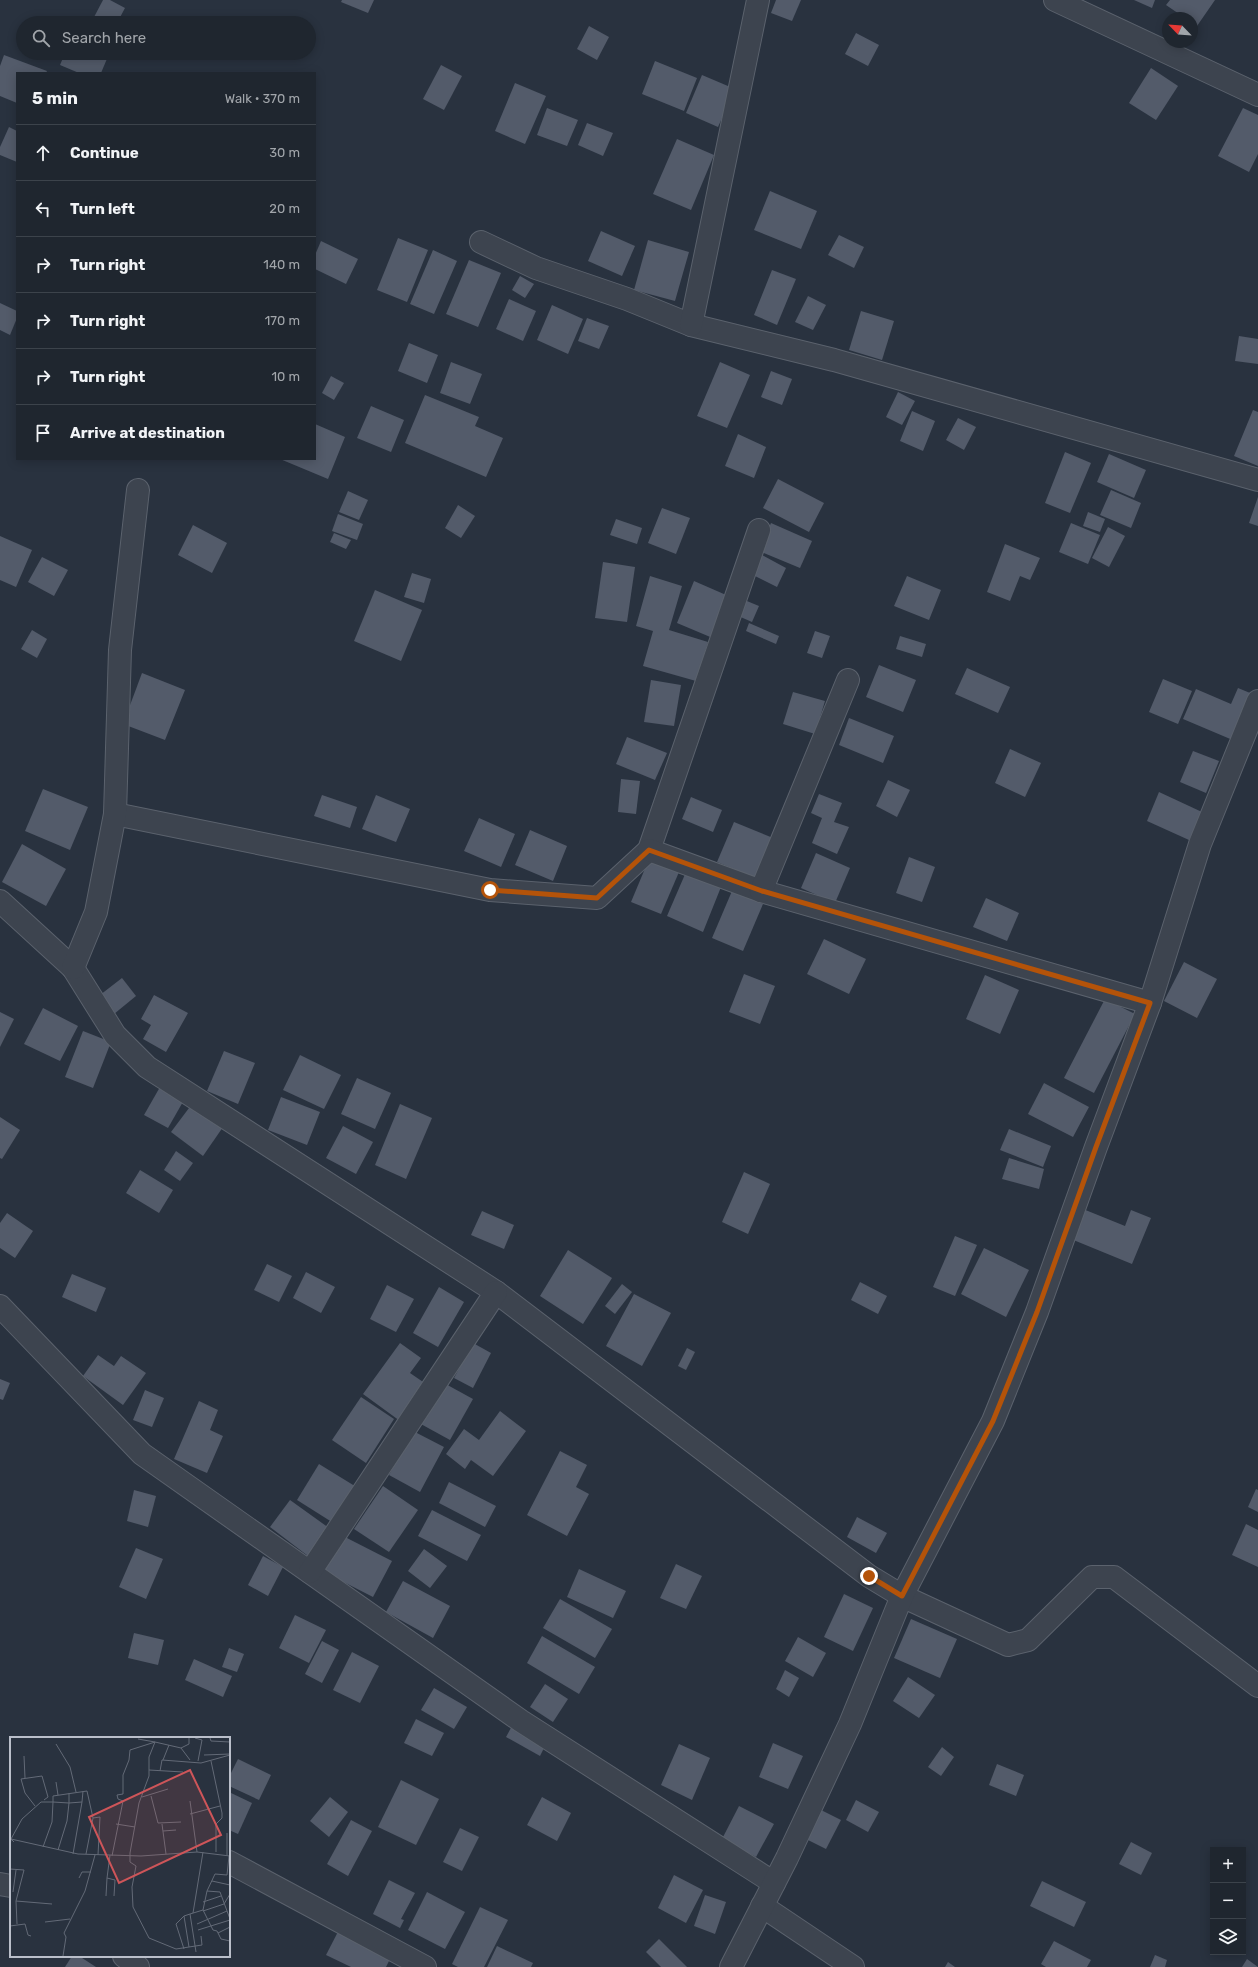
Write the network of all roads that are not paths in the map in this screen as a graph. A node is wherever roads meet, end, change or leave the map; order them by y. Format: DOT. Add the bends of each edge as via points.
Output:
graph roads {
  1 [pos="758,0"];
  2 [pos="1055,0"];
  3 [pos="1258,94"];
  4 [pos="481,242"];
  5 [pos="691,325"];
  6 [pos="1258,480"];
  7 [pos="138,490"];
  8 [pos="759,530"];
  9 [pos="848,680"];
  10 [pos="1258,701"];
  11 [pos="115,814"];
  12 [pos="649,850"];
  13 [pos="762,891"];
  14 [pos="0,901"];
  15 [pos="73,968"];
  16 [pos="1150,1003"];
  17 [pos="496,1292"];
  18 [pos="0,1306"];
  19 [pos="310,1572"];
  20 [pos="902,1596"];
  21 [pos="1258,1686"];
  22 [pos="230,1863"];
  23 [pos="0,1884"];
  24 [pos="774,1884"];
  25 [pos="10,1886"];
  26 [pos="762,1906"];
  27 [pos="125,1957"];
  28 [pos="138,1967"];
  29 [pos="425,1967"];
  30 [pos="731,1967"];
  31 [pos="853,1967"];
  1 -- 5 [label="street"];
  2 -- 3 [label="street"];
  4 -- 5 [label="street" via="536,268 627,299"];
  5 -- 6 [label="street" via="834,360"];
  7 -- 11 [label="street" via="120,650"];
  8 -- 12 [label="street"];
  9 -- 13 [label="street"];
  10 -- 16 [label="street" via="1200,844"];
  11 -- 12 [label="street" via="490,890 597,898"];
  11 -- 15 [label="street" via="96,912"];
  12 -- 13 [label="street"];
  13 -- 16 [label="street"];
  14 -- 15 [label="street"];
  15 -- 17 [label="street" via="115,1035 147,1067"];
  16 -- 20 [label="street" via="1037,1312 993,1421"];
  17 -- 19 [label="street"];
  17 -- 20 [label="street" via="869,1576"];
  18 -- 19 [label="street" via="142,1454"];
  19 -- 24 [label="street" via="521,1721"];
  20 -- 21 [label="street" via="1008,1645 1028,1640 1092,1577 1114,1577"];
  20 -- 24 [label="street" via="850,1724"];
  22 -- 29 [label="street"];
  23 -- 25 [label="street"];
  24 -- 26 [label="street"];
  26 -- 30 [label="street"];
  26 -- 31 [label="street"];
  27 -- 28 [label="street"];
}
